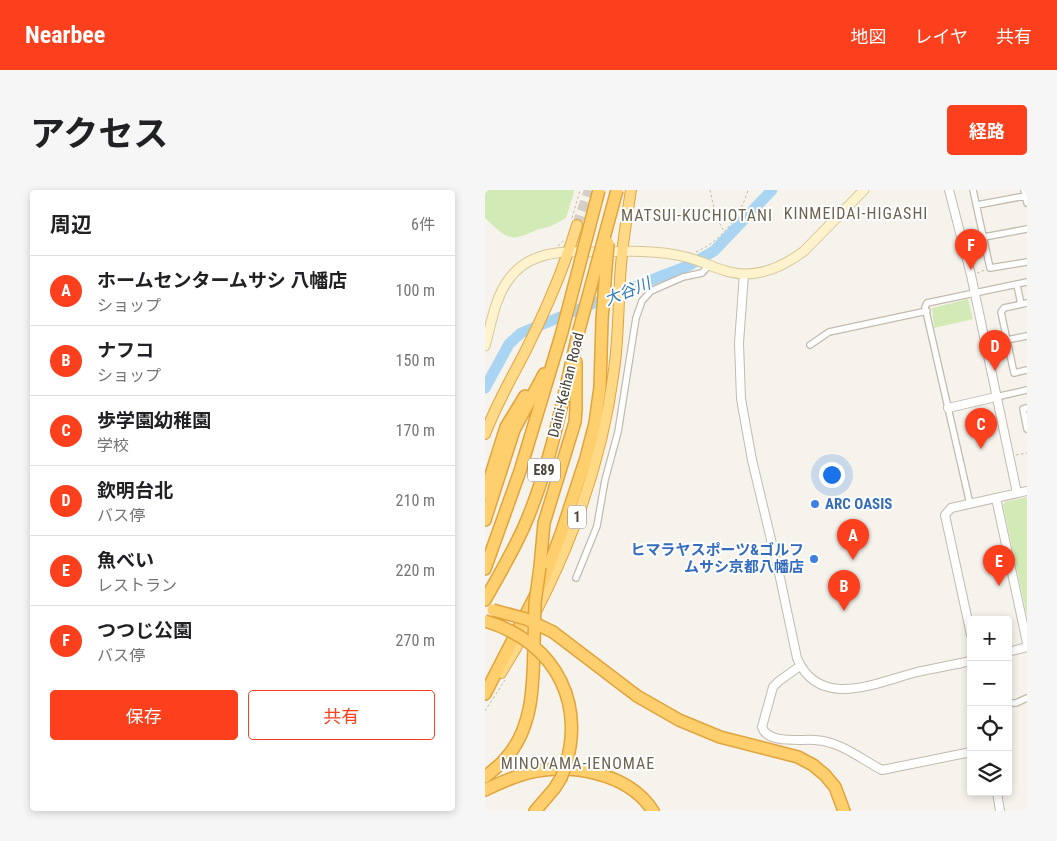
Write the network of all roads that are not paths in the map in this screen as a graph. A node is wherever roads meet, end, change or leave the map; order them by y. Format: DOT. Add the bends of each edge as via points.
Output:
graph roads {
  1 [pos="591,190"];
  2 [pos="599,190"];
  3 [pos="618,190"];
  4 [pos="631,190"];
  5 [pos="864,190"];
  6 [pos="949,190"];
  7 [pos="973,190"];
  8 [pos="1025,193"];
  9 [pos="1027,203"];
  10 [pos="977,206"];
  11 [pos="577,224"];
  12 [pos="1027,229"];
  13 [pos="984,237"];
  14 [pos="569,252"];
  15 [pos="622,252"];
  16 [pos="1027,262"];
  17 [pos="707,265"];
  18 [pos="744,274"];
  19 [pos="575,282"];
  20 [pos="1027,282"];
  21 [pos="1017,285"];
  22 [pos="973,294"];
  23 [pos="1024,303"];
  24 [pos="927,311"];
  25 [pos="577,336"];
  26 [pos="1027,336"];
  27 [pos="1006,340"];
  28 [pos="810,345"];
  29 [pos="485,346"];
  30 [pos="557,348"];
  31 [pos="553,361"];
  32 [pos="1027,370"];
  33 [pos="1027,390"];
  34 [pos="996,397"];
  35 [pos="948,408"];
  36 [pos="1027,408"];
  37 [pos="1027,429"];
  38 [pos="485,434"];
  39 [pos="1027,491"];
  40 [pos="1017,493"];
  41 [pos="485,494"];
  42 [pos="996,498"];
  43 [pos="970,504"];
  44 [pos="485,520"];
  45 [pos="485,569"];
  46 [pos="576,578"];
  47 [pos="485,600"];
  48 [pos="485,608"];
  49 [pos="967,617"];
  50 [pos="485,621"];
  51 [pos="1027,642"];
  52 [pos="1027,647"];
  53 [pos="1012,651"];
  54 [pos="967,662"];
  55 [pos="800,666"];
  56 [pos="485,694"];
  57 [pos="1027,698"];
  58 [pos="1012,703"];
  59 [pos="967,753"];
  60 [pos="485,778"];
  61 [pos="485,790"];
  62 [pos="998,796"];
  63 [pos="535,811"];
  64 [pos="653,811"];
  65 [pos="844,811"];
  66 [pos="1000,811"];
  1 -- 19 [label="highway, bridge"];
  2 -- 19 [label="highway, Daini-Keihan Road / E89, bridge"];
  3 -- 25 [label="highway, Daini-Keihan Road / E89, bridge"];
  3 -- 56 [label="highway, bridge" via="608,243 600,386 586,458 544,580"];
  4 -- 15 [label="highway, 1"];
  5 -- 18 [label="main road" via="793,260 765,272"];
  6 -- 22 [label="street"];
  7 -- 10 [label="street"];
  8 -- 9 [label="street"];
  8 -- 10 [label="street"];
  10 -- 13 [label="street"];
  11 -- 14 [label="highway"];
  12 -- 13 [label="street"];
  13 -- 16 [label="street" via="990,268"];
  14 -- 15 [label="main road"];
  14 -- 29 [label="main road" via="530,260 513,273 503,290"];
  14 -- 38 [label="highway" via="547,306"];
  15 -- 17 [label="main road" via="670,254"];
  15 -- 56 [label="highway, 1" via="615,368 608,414 592,476 553,578 534,616"];
  17 -- 18 [label="main road"];
  17 -- 46 [label="street" via="702,273 683,277 651,291 642,301 636,318 618,432 597,526"];
  18 -- 55 [label="street" via="739,343 741,399"];
  19 -- 30 [label="highway, Daini-Keihan Road / E89, bridge"];
  20 -- 21 [label="street"];
  21 -- 22 [label="street"];
  21 -- 23 [label="street"];
  22 -- 24 [label="street" via="927,303"];
  22 -- 34 [label="street"];
  23 -- 27 [label="street" via="1004,308 1001,312"];
  24 -- 28 [label="street" via="829,332"];
  24 -- 35 [label="street"];
  25 -- 47 [label="highway, Daini-Keihan Road / E89" via="556,428 534,501 523,529"];
  25 -- 60 [label="highway, bridge" via="575,422 544,523 535,603 529,712 516,744 506,759"];
  26 -- 27 [label="street"];
  27 -- 32 [label="street" via="1014,373"];
  30 -- 31 [label="highway, Daini-Keihan Road / E89"];
  30 -- 41 [label="highway" via="506,428"];
  31 -- 44 [label="highway" via="514,430"];
  31 -- 45 [label="highway, Daini-Keihan Road / E89" via="507,512"];
  33 -- 34 [label="street"];
  34 -- 35 [label="street"];
  34 -- 40 [label="street"];
  35 -- 43 [label="street"];
  36 -- 37 [label="street" via="1023,409"];
  39 -- 40 [label="street"];
  40 -- 42 [label="street"];
  42 -- 43 [label="street"];
  42 -- 51 [label="street"];
  43 -- 49 [label="street" via="951,508 945,515"];
  48 -- 65 [label="highway, bridge" via="526,619 553,632 624,686 699,729 799,757 825,774 835,787"];
  50 -- 63 [label="highway, bridge" via="511,630 547,659 569,701 572,726 569,753 554,790"];
  52 -- 53 [label="street"];
  54 -- 55 [label="street" via="848,690 818,682"];
  55 -- 59 [label="street" via="773,687 762,727 769,736 830,743 852,751 882,770"];
  57 -- 58 [label="street"];
  61 -- 64 [label="highway" via="532,772 577,770 601,775 630,787"];
  62 -- 66 [label="street"];
}
